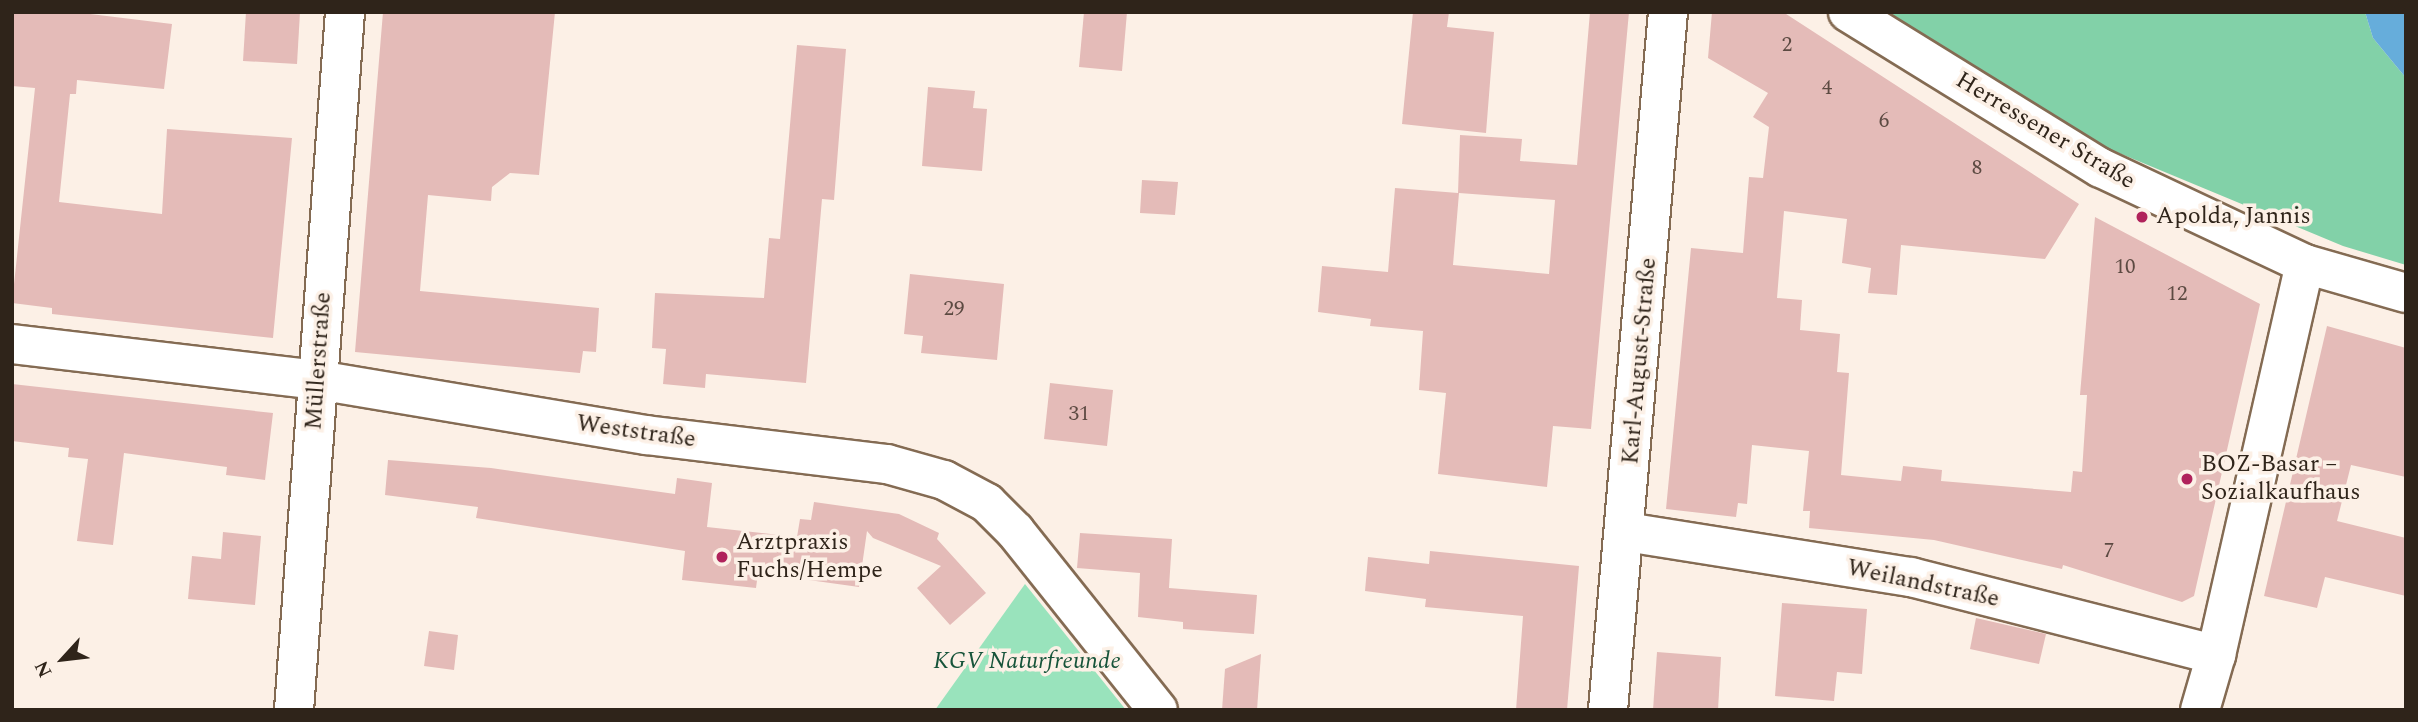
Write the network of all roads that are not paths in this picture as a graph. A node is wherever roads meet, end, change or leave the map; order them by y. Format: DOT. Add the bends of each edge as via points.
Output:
graph roads {
  1 [pos="345,12"];
  2 [pos="1668,12"];
  3 [pos="1848,12"];
  4 [pos="2305,264"];
  5 [pos="2406,293"];
  6 [pos="12,344"];
  7 [pos="317,380"];
  8 [pos="1626,532"];
  9 [pos="2216,655"];
  10 [pos="294,710"];
  11 [pos="1158,710"];
  12 [pos="1608,710"];
  13 [pos="2200,710"];
  1 -- 7 [label="street, Müllerstraße"];
  2 -- 8 [label="street, Karl-August-Straße"];
  3 -- 4 [label="street, Herressener Straße" via="2101,168"];
  4 -- 5 [label="street, Herressener Straße"];
  4 -- 9 [label="street"];
  6 -- 7 [label="street, Weststraße"];
  7 -- 10 [label="street, Müllerstraße"];
  7 -- 11 [label="street, Weststraße" via="646,435 887,464 944,480 987,503 1015,531"];
  8 -- 9 [label="street, Weilandstraße" via="1911,577"];
  8 -- 12 [label="street, Karl-August-Straße"];
  9 -- 13 [label="street"];
}
